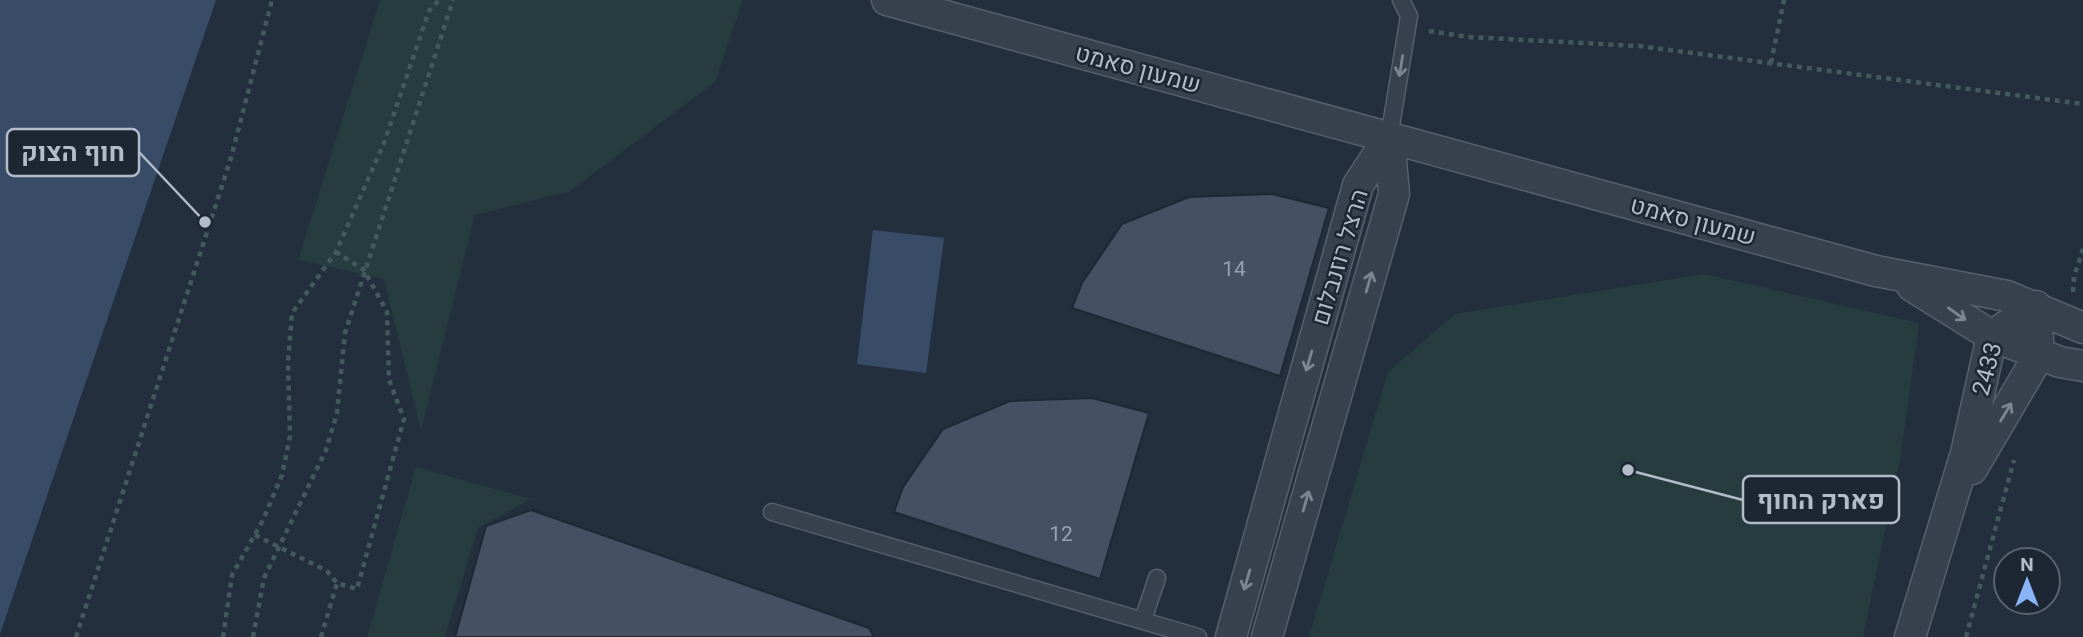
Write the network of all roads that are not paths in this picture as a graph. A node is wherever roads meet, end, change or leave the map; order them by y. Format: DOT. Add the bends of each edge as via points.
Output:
graph roads {
  1 [pos="887,0"];
  2 [pos="1401,0"];
  3 [pos="1389,138"];
  4 [pos="1876,271"];
  5 [pos="2036,306"];
  6 [pos="2078,325"];
  7 [pos="1992,336"];
  8 [pos="2039,355"];
  9 [pos="2083,366"];
  10 [pos="772,512"];
  11 [pos="1949,514"];
  12 [pos="1157,578"];
  13 [pos="1143,620"];
  14 [pos="1198,637"];
  15 [pos="1231,637"];
  16 [pos="1267,637"];
  17 [pos="1910,637"];
  1 -- 3 [label="street, שמעון סאמט"];
  2 -- 3 [label="lane, one-way" via="1409,16"];
  3 -- 4 [label="street, שמעון סאמט"];
  3 -- 15 [label="street, הרצל רוזנבלום, one-way" via="1359,185"];
  16 -- 3 [label="street, הרצל רוזנבלום, one-way" via="1394,194"];
  4 -- 5 [label="street, שמעון סאמט" via="2007,296"];
  4 -- 7 [label="street, שמעון סאמט, one-way" via="1930,295"];
  5 -- 6 [label="street, שמעון סאמט"];
  5 -- 7 [label="street, 2433"];
  5 -- 8 [label="street, 2433"];
  7 -- 8 [label="street, שמעון סאמט"];
  7 -- 11 [label="street, 2433"];
  8 -- 9 [label="street, שמעון סאמט"];
  11 -- 8 [label="street, 2433, one-way" via="1977,457"];
  10 -- 13 [label="lane"];
  11 -- 17 [label="street, 2433"];
  12 -- 13 [label="lane"];
  13 -- 14 [label="lane"];
}
